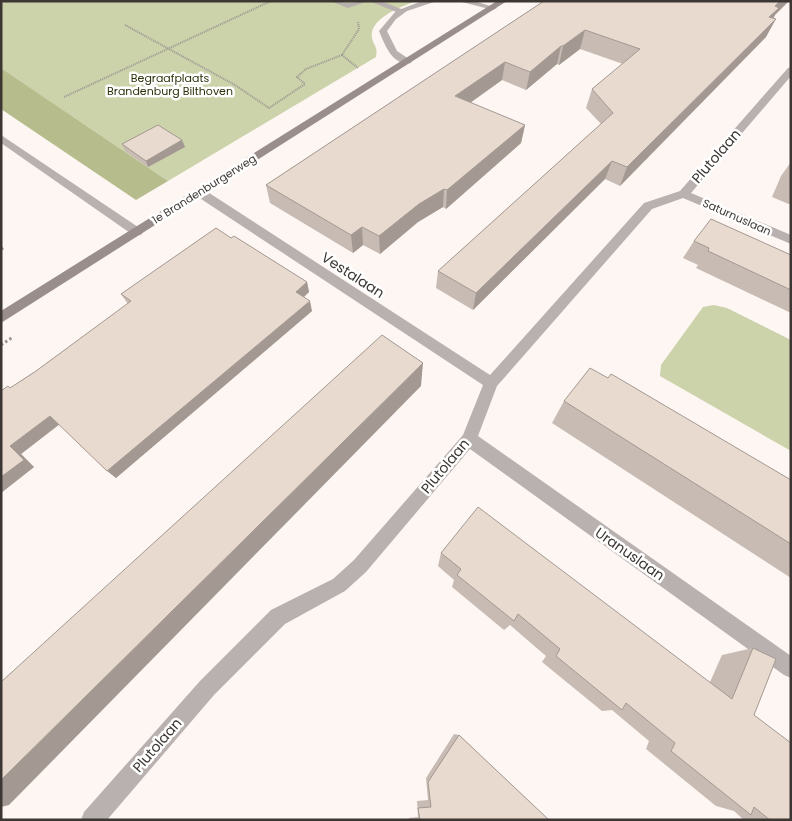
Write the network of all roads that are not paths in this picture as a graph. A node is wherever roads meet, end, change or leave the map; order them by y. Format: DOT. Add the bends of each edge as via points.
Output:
graph roads {
  1 [pos="334,1"];
  2 [pos="365,1"];
  3 [pos="373,1"];
  4 [pos="433,1"];
  5 [pos="462,1"];
  6 [pos="504,1"];
  7 [pos="493,8"];
  8 [pos="402,11"];
  9 [pos="408,61"];
  10 [pos="791,70"];
  11 [pos="1,138"];
  12 [pos="199,192"];
  13 [pos="684,194"];
  14 [pos="137,232"];
  15 [pos="791,240"];
  16 [pos="1,318"];
  17 [pos="491,383"];
  18 [pos="469,439"];
  19 [pos="791,668"];
  20 [pos="92,820"];
  1 -- 2 [label="street" via="348,6"];
  3 -- 8 [label="street"];
  4 -- 8 [label="street"];
  5 -- 7 [label="street"];
  6 -- 7 [label="street, 1e Brandenburgerweg"];
  7 -- 9 [label="street, 1e Brandenburgerweg"];
  8 -- 9 [label="street" via="383,31 394,54"];
  9 -- 12 [label="street, 1e Brandenburgerweg"];
  10 -- 13 [label="street, Plutolaan"];
  11 -- 14 [label="street"];
  12 -- 14 [label="street, 1e Brandenburgerweg"];
  12 -- 17 [label="street, Vestalaan"];
  13 -- 15 [label="street, Saturnuslaan"];
  13 -- 17 [label="street, Plutolaan" via="648,206"];
  14 -- 16 [label="street, 1e Brandenburgerweg"];
  17 -- 18 [label="street, Plutolaan"];
  18 -- 19 [label="street, Uranuslaan"];
  18 -- 20 [label="street, Plutolaan" via="360,566 339,585 278,616 207,688"];
}
